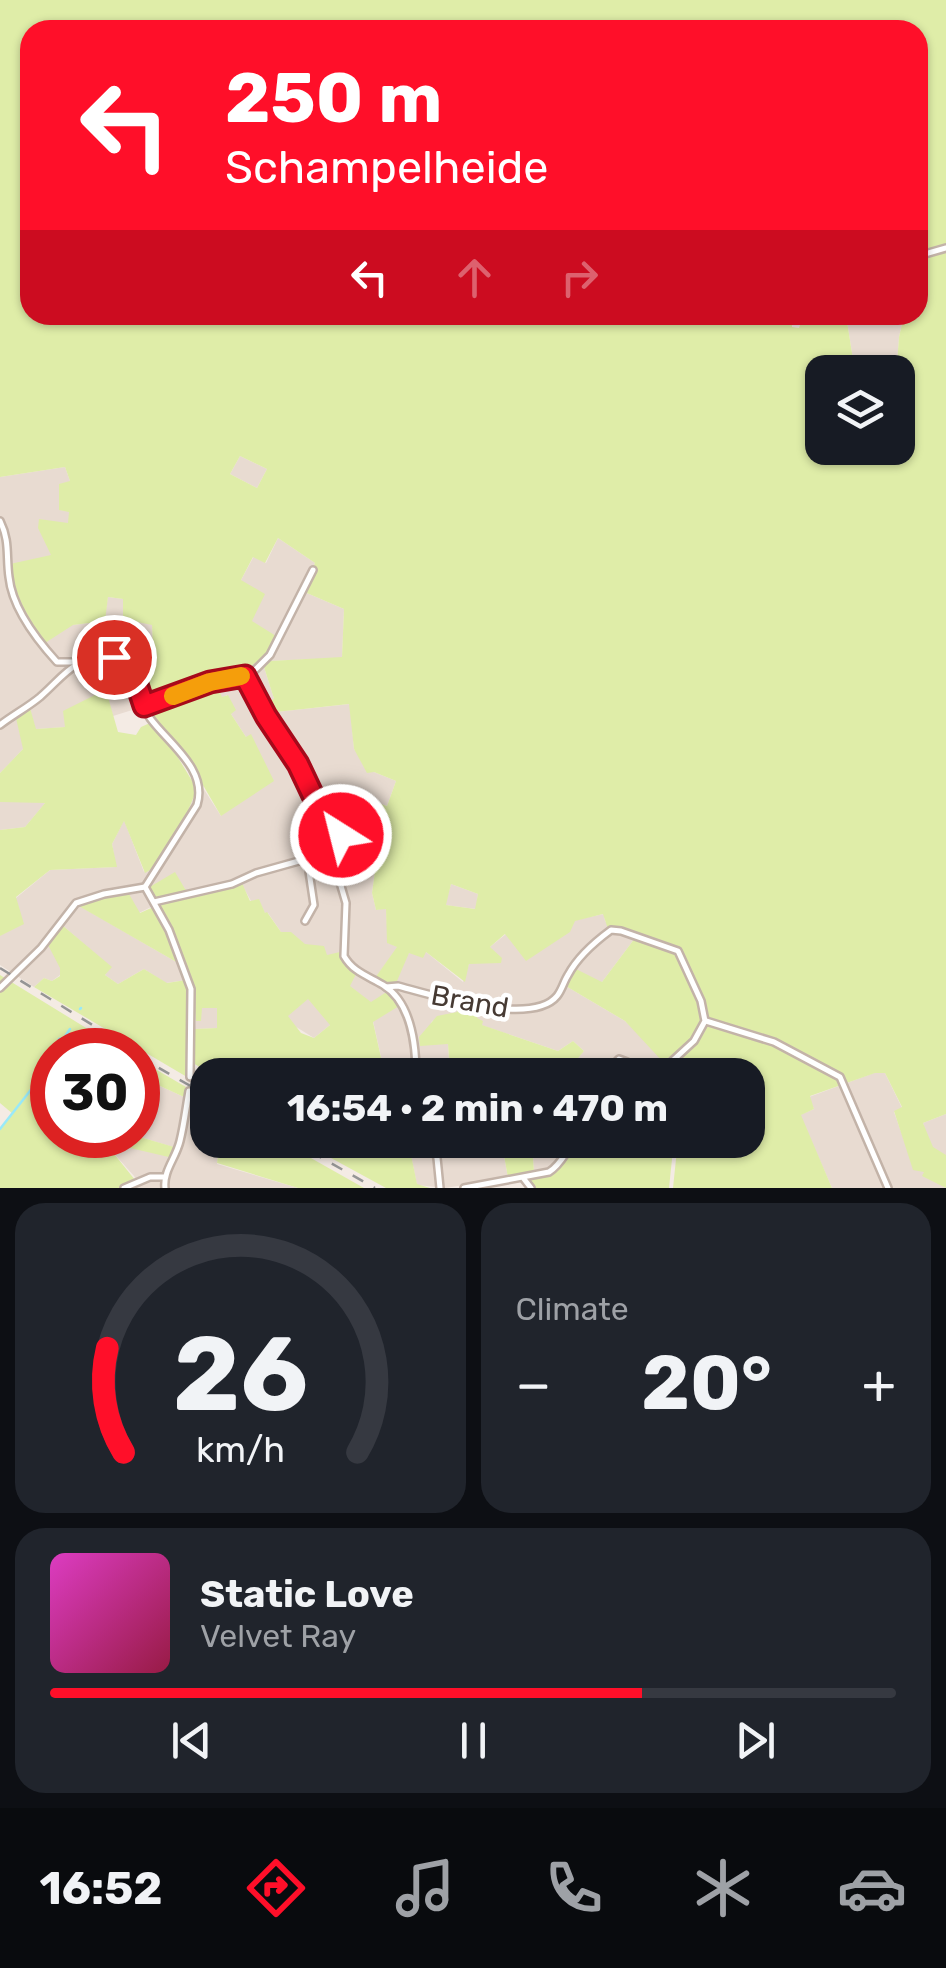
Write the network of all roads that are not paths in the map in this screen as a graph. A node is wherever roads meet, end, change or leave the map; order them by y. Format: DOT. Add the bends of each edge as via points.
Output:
graph roads {
  1 [pos="0,521"];
  2 [pos="313,570"];
  3 [pos="82,662"];
  4 [pos="245,676"];
  5 [pos="144,706"];
  6 [pos="0,726"];
  7 [pos="331,852"];
  8 [pos="307,858"];
  9 [pos="145,888"];
  10 [pos="154,902"];
  11 [pos="305,921"];
  12 [pos="386,987"];
  13 [pos="0,988"];
  14 [pos="704,1021"];
  15 [pos="190,1058"];
  16 [pos="414,1058"];
  17 [pos="674,1058"];
  18 [pos="189,1091"];
  19 [pos="437,1158"];
  20 [pos="561,1158"];
  21 [pos="164,1177"];
  22 [pos="524,1179"];
  23 [pos="124,1188"];
  24 [pos="165,1188"];
  25 [pos="440,1188"];
  26 [pos="464,1188"];
  27 [pos="530,1188"];
  28 [pos="888,1188"];
  1 -- 3 [label="street" via="20,611 56,662"];
  2 -- 4 [label="street" via="270,655"];
  3 -- 5 [label="street" via="108,655 124,661"];
  3 -- 6 [label="street"];
  4 -- 5 [label="street"];
  4 -- 7 [label="street" via="316,802 342,832"];
  5 -- 9 [label="street" via="177,747 199,791 197,805"];
  7 -- 8 [label="street"];
  7 -- 12 [label="street" via="346,903 344,956"];
  8 -- 10 [label="street"];
  8 -- 11 [label="street" via="314,906"];
  9 -- 10 [label="street"];
  9 -- 13 [label="street" via="76,904"];
  10 -- 15 [label="street" via="191,989"];
  12 -- 14 [label="street, Brand" via="507,1010 537,1008 555,999 575,964 612,930 678,951"];
  12 -- 16 [label="street" via="403,1007"];
  14 -- 17 [label="street"];
  14 -- 28 [label="street" via="774,1042 840,1077"];
  18 -- 21 [label="street" via="176,1158"];
  19 -- 25 [label="street"];
  20 -- 22 [label="street" via="556,1167"];
  21 -- 23 [label="street"];
  21 -- 24 [label="street"];
  22 -- 26 [label="street"];
  22 -- 27 [label="street"];
}
